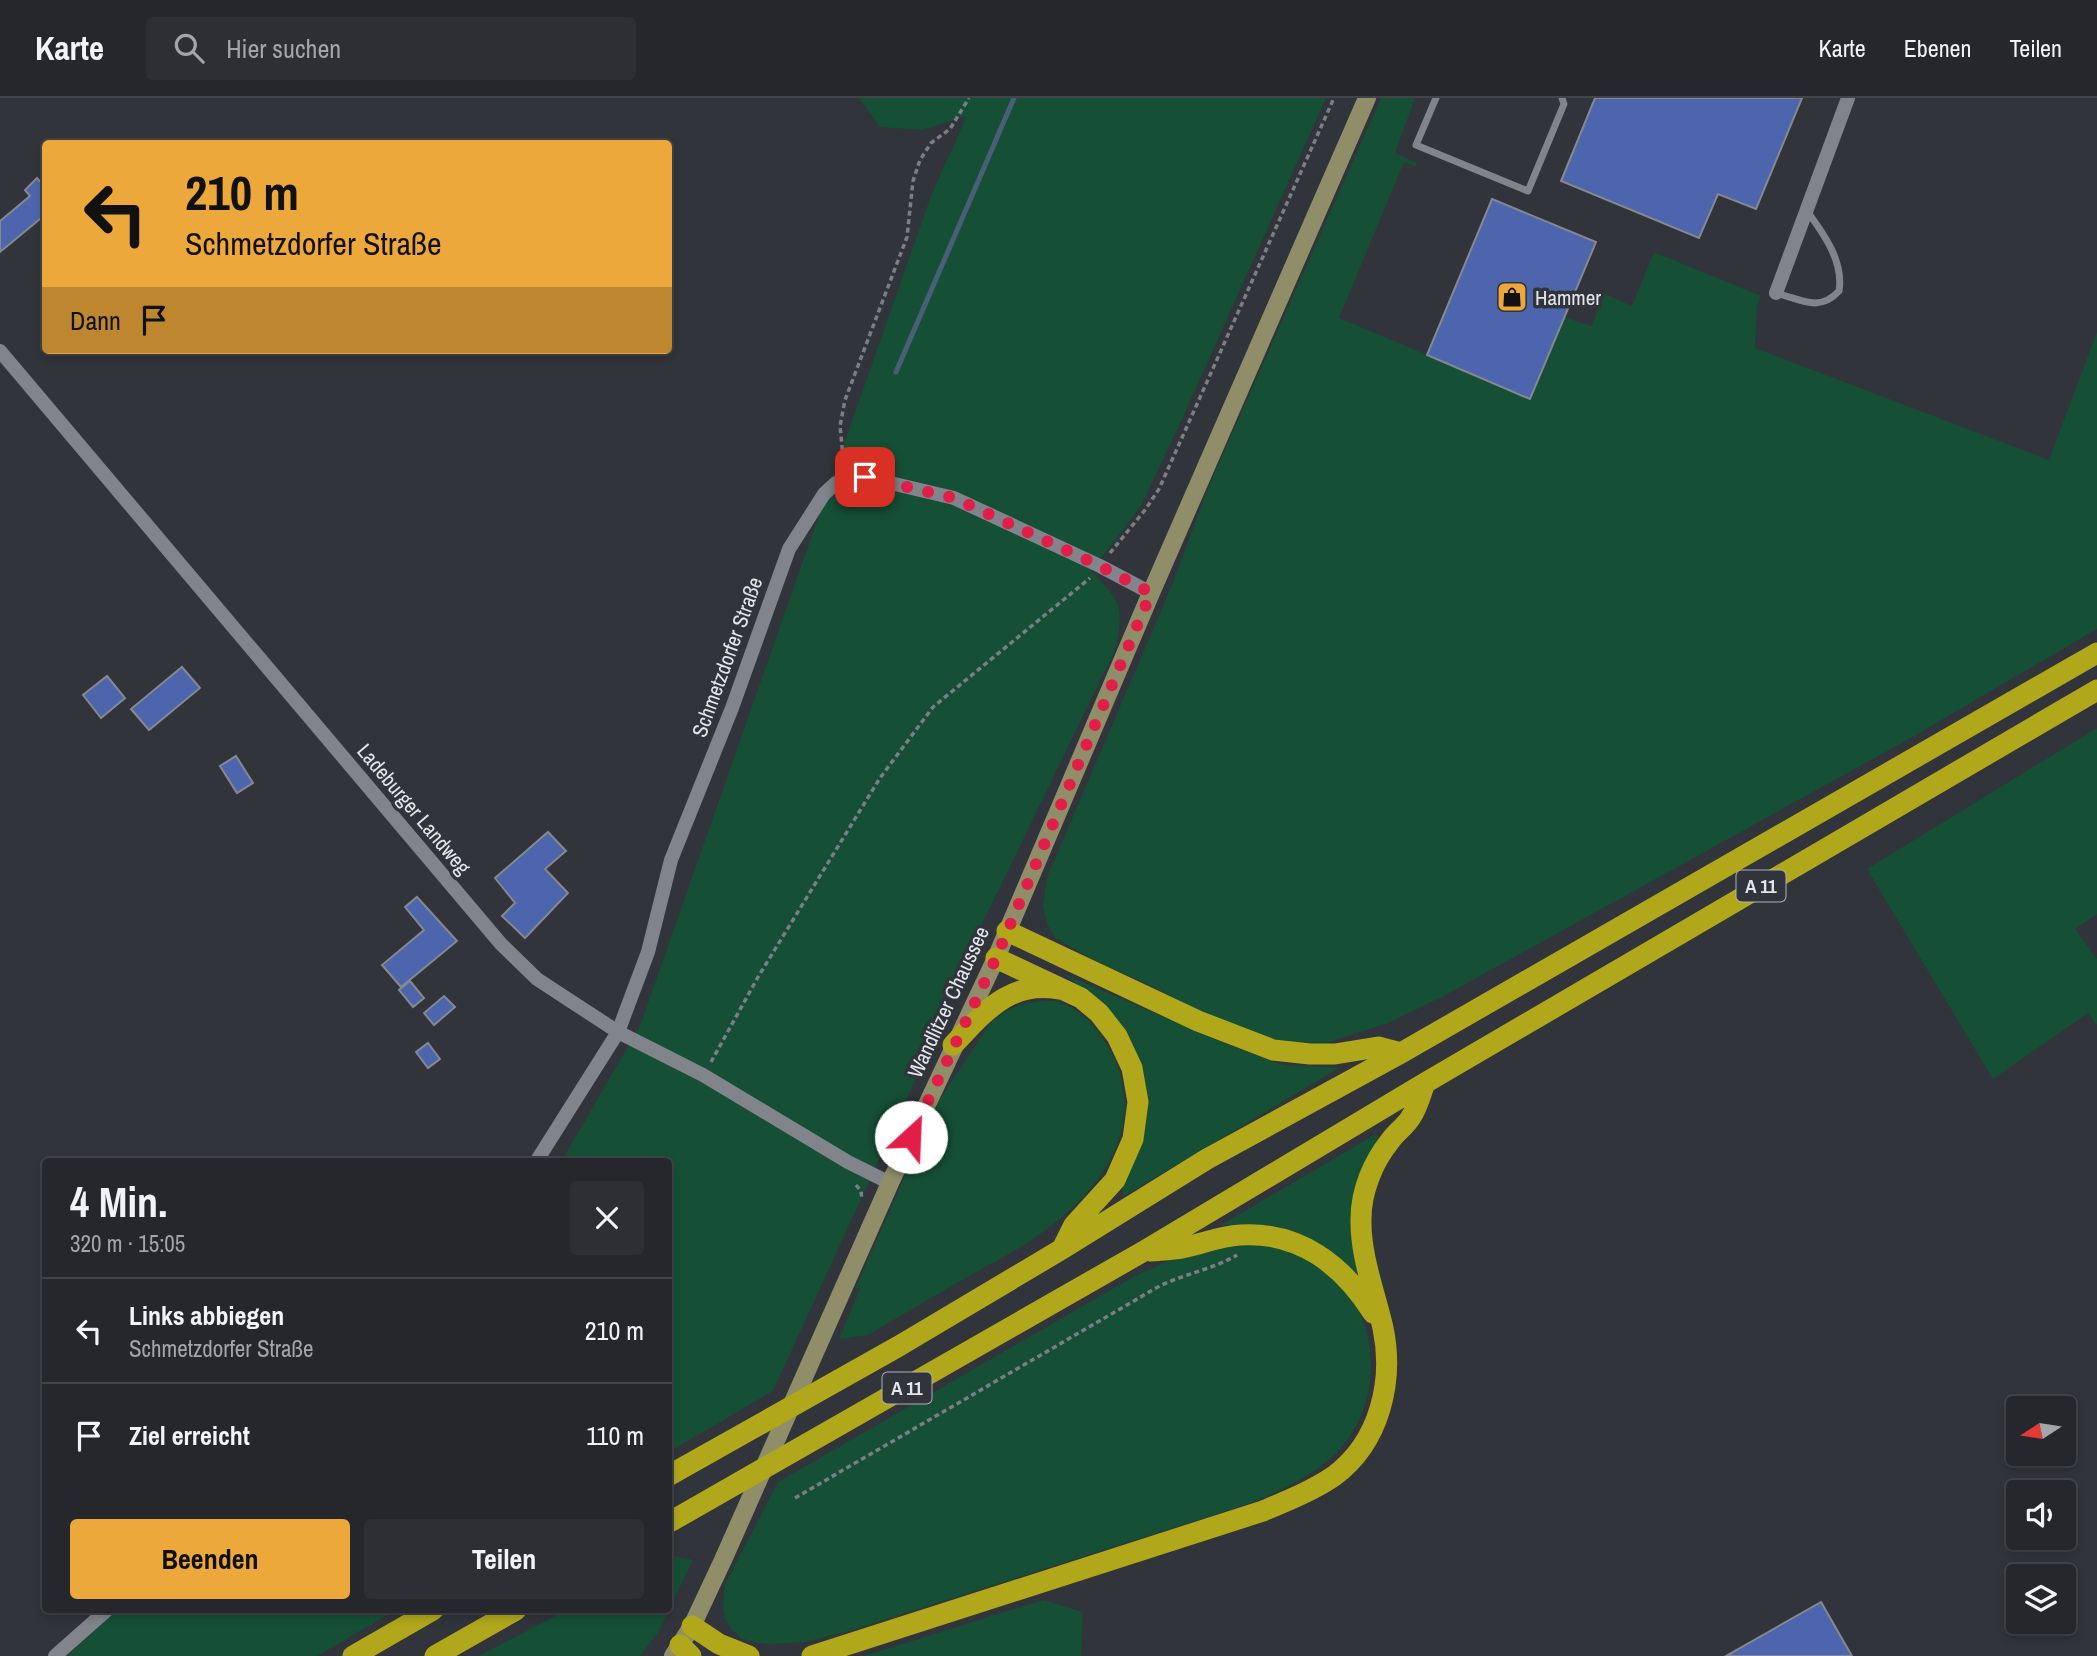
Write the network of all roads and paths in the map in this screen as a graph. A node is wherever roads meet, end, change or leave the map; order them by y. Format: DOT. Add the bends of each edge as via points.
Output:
graph roads {
  1 [pos="969,98"];
  2 [pos="1334,98"];
  3 [pos="1367,98"];
  4 [pos="1436,98"];
  5 [pos="1562,98"];
  6 [pos="1848,98"];
  7 [pos="1807,211"];
  8 [pos="1776,293"];
  9 [pos="0,351"];
  10 [pos="845,479"];
  11 [pos="1100,566"];
  12 [pos="1151,593"];
  13 [pos="2097,653"];
  14 [pos="2097,690"];
  15 [pos="1007,931"];
  16 [pos="996,958"];
  17 [pos="1071,992"];
  18 [pos="618,1031"];
  19 [pos="953,1045"];
  20 [pos="1401,1053"];
  21 [pos="703,1075"];
  22 [pos="1425,1083"];
  23 [pos="539,1158"];
  24 [pos="848,1162"];
  25 [pos="890,1182"];
  26 [pos="863,1203"];
  27 [pos="1258,1236"];
  28 [pos="1062,1249"];
  29 [pos="1144,1251"];
  30 [pos="1383,1328"];
  31 [pos="672,1474"];
  32 [pos="795,1498"];
  33 [pos="672,1521"];
  34 [pos="104,1613"];
  35 [pos="428,1613"];
  36 [pos="511,1613"];
  37 [pos="692,1626"];
  38 [pos="681,1652"];
  39 [pos="55,1656"];
  40 [pos="353,1656"];
  41 [pos="435,1656"];
  42 [pos="749,1656"];
  43 [pos="812,1656"];
  1 -- 10 [label="path" via="950,129 931,143 913,181 907,237 845,400 840,426"];
  2 -- 11 [label="path" via="1159,489"];
  3 -- 12 [label="main road, Wandlitzer Chaussee"];
  4 -- 5 [label="lane" via="1416,145 1528,191 1564,104"];
  6 -- 7 [label="street"];
  7 -- 8 [label="street"];
  7 -- 8 [label="lane" via="1841,270 1839,291 1818,305"];
  9 -- 18 [label="street, Ladeburger Landweg" via="501,944 537,979"];
  10 -- 11 [label="street" via="865,477 954,498"];
  10 -- 18 [label="street, Schmetzdorfer Straße" via="824,494 789,550 671,860 648,952"];
  11 -- 12 [label="street"];
  11 -- 21 [label="path" via="933,707 880,778"];
  12 -- 15 [label="main road, Wandlitzer Chaussee"];
  13 -- 20 [label="highway, A 11"];
  14 -- 22 [label="highway, A 11"];
  15 -- 16 [label="main road, Wandlitzer Chaussee"];
  15 -- 20 [label="highway" via="1198,1021 1273,1050 1335,1054 1378,1047"];
  16 -- 17 [label="highway"];
  16 -- 19 [label="main road, Wandlitzer Chaussee"];
  17 -- 19 [label="highway" via="1041,988 1005,996"];
  17 -- 28 [label="highway" via="1099,1013 1117,1036 1132,1068 1138,1101 1133,1139 1115,1180 1074,1225"];
  18 -- 21 [label="street, Ladeburger Landweg"];
  18 -- 23 [label="street, Schmetzdorfer Straße"];
  19 -- 25 [label="main road, Wandlitzer Chaussee"];
  20 -- 28 [label="highway, A 11" via="1207,1159"];
  21 -- 24 [label="street, Ladeburger Landweg"];
  22 -- 29 [label="highway, A 11"];
  22 -- 30 [label="highway" via="1412,1116 1375,1162 1364,1193 1363,1244"];
  24 -- 25 [label="street, Ladeburger Landweg"];
  24 -- 26 [label="path" via="847,1175 861,1191"];
  25 -- 37 [label="main road, Wandlitzer Chaussee"];
  27 -- 29 [label="highway"];
  27 -- 30 [label="highway" via="1291,1240 1314,1251 1359,1292"];
  27 -- 32 [label="path" via="1252,1247 1222,1264 1156,1288"];
  28 -- 31 [label="highway, A 11"];
  29 -- 33 [label="highway, A 11"];
  30 -- 43 [label="highway" via="1388,1370 1371,1433 1335,1475 1300,1496"];
  34 -- 39 [label="street"];
  35 -- 40 [label="highway"];
  36 -- 41 [label="highway"];
  37 -- 38 [label="main road, Wandlitzer Chaussee"];
  37 -- 42 [label="highway"];
}
